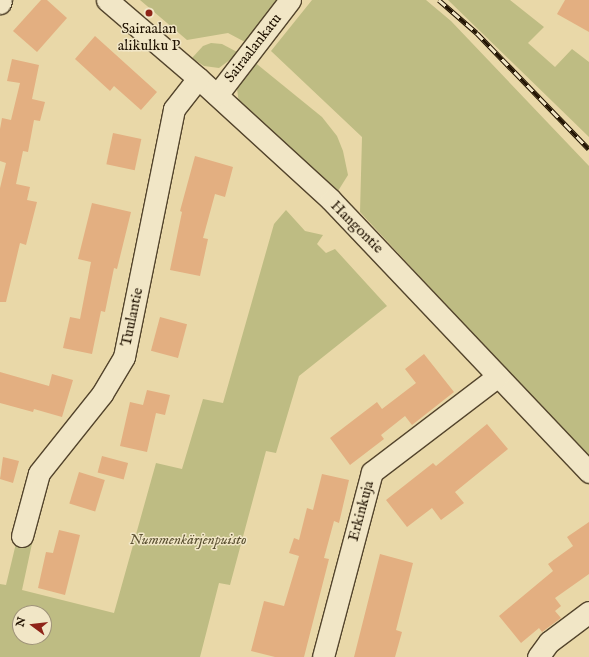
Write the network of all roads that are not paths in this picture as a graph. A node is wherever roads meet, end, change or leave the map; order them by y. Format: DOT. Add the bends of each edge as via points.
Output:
graph roads {
  1 [pos="1,0"];
  2 [pos="107,0"];
  3 [pos="290,0"];
  4 [pos="0,3"];
  5 [pos="198,78"];
  6 [pos="216,95"];
  7 [pos="498,376"];
  8 [pos="589,472"];
  9 [pos="22,536"];
  10 [pos="589,612"];
  11 [pos="323,657"];
  12 [pos="538,657"];
  1 -- 4 [label="street"];
  2 -- 5 [label="street, Hangontie"];
  3 -- 6 [label="street, Sairaalankatu"];
  5 -- 6 [label="street, Hangontie"];
  5 -- 9 [label="street, Tuulantie" via="174,109 124,357 102,394 39,473"];
  6 -- 7 [label="street, Hangontie" via="331,200"];
  7 -- 8 [label="street, Hangontie"];
  7 -- 11 [label="street, Erkinkuja" via="372,472"];
  10 -- 12 [label="street" via="549,642"];
}
